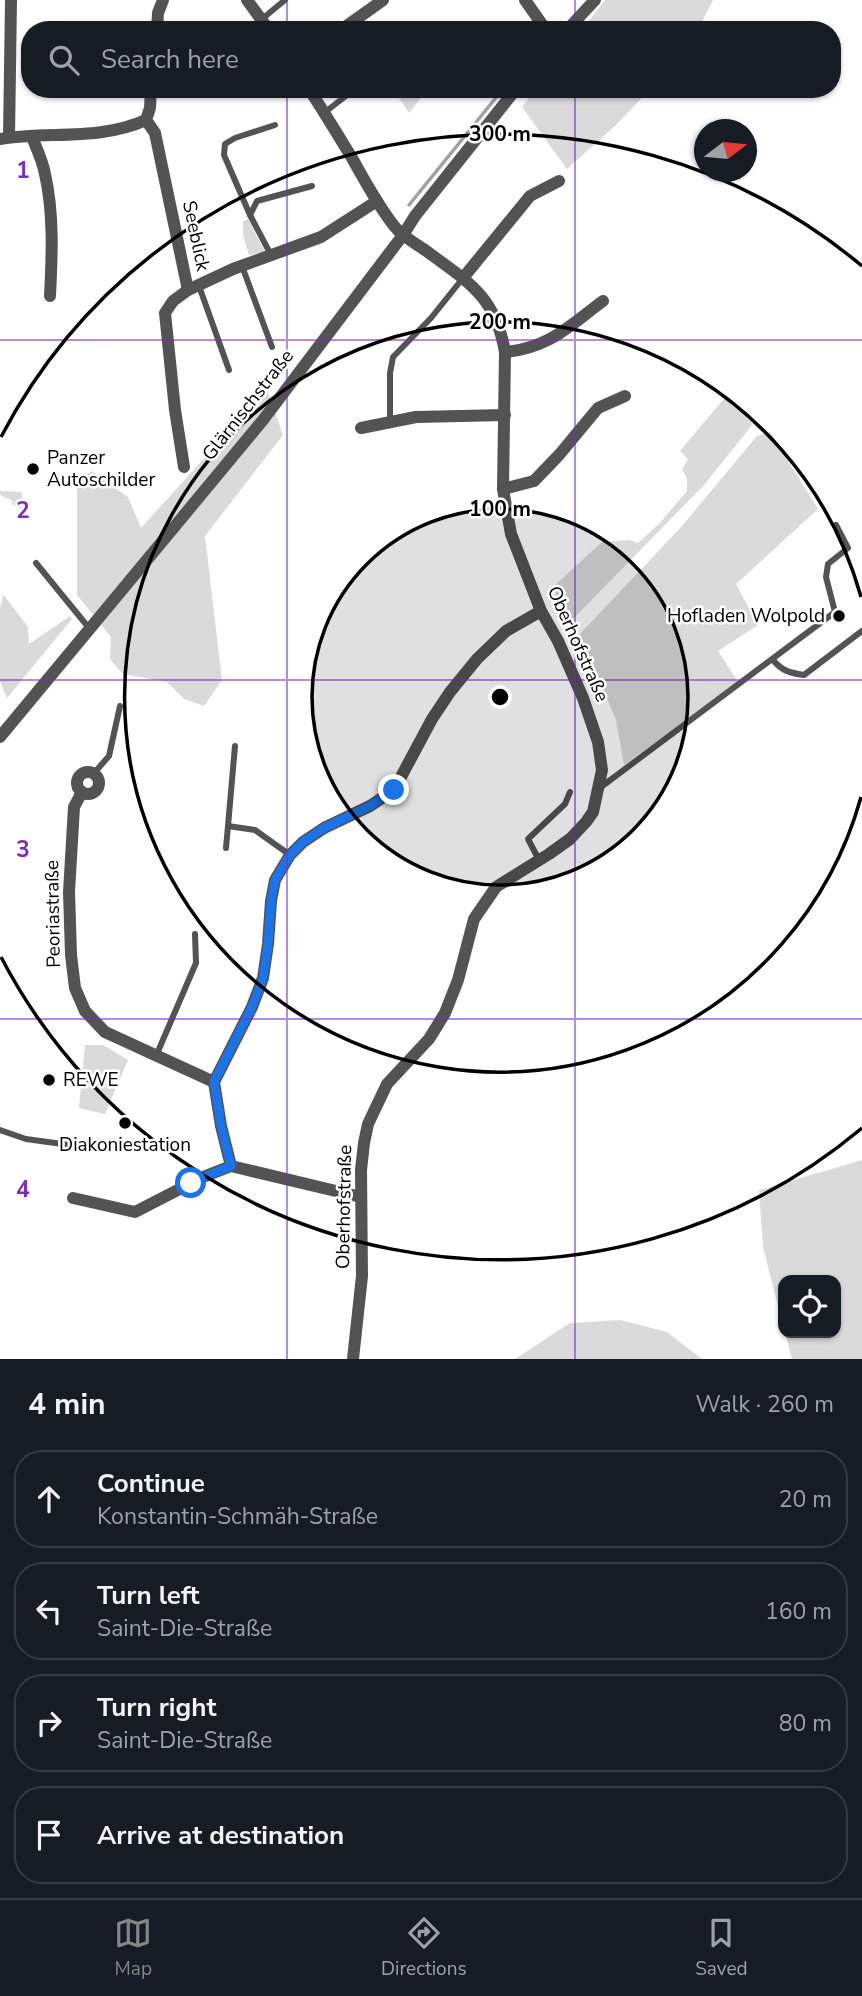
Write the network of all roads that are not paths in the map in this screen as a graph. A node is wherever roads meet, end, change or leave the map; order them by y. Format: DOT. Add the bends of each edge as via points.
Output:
graph roads {
  1 [pos="11,0"];
  2 [pos="163,0"];
  3 [pos="247,0"];
  4 [pos="285,0"];
  5 [pos="383,0"];
  6 [pos="525,0"];
  7 [pos="595,0"];
  8 [pos="158,21"];
  9 [pos="264,21"];
  10 [pos="268,21"];
  11 [pos="354,21"];
  12 [pos="540,21"];
  13 [pos="575,21"];
  14 [pos="151,98"];
  15 [pos="315,98"];
  16 [pos="344,98"];
  17 [pos="509,98"];
  18 [pos="324,113"];
  19 [pos="146,120"];
  20 [pos="275,125"];
  21 [pos="32,137"];
  22 [pos="4,138"];
  23 [pos="559,181"];
  24 [pos="312,186"];
  25 [pos="377,201"];
  26 [pos="250,215"];
  27 [pos="403,234"];
  28 [pos="271,255"];
  29 [pos="242,265"];
  30 [pos="463,278"];
  31 [pos="193,288"];
  32 [pos="50,296"];
  33 [pos="603,301"];
  34 [pos="272,348"];
  35 [pos="505,352"];
  36 [pos="229,370"];
  37 [pos="625,396"];
  38 [pos="505,415"];
  39 [pos="390,422"];
  40 [pos="361,428"];
  41 [pos="184,467"];
  42 [pos="503,489"];
  43 [pos="836,525"];
  44 [pos="36,563"];
  45 [pos="541,611"];
  46 [pos="91,629"];
  47 [pos="862,631"];
  48 [pos="773,660"];
  49 [pos="120,706"];
  50 [pos="0,737"];
  51 [pos="235,746"];
  52 [pos="94,773"];
  53 [pos="599,788"];
  54 [pos="570,792"];
  55 [pos="228,826"];
  56 [pos="226,848"];
  57 [pos="290,855"];
  58 [pos="539,860"];
  59 [pos="195,934"];
  60 [pos="156,1056"];
  61 [pos="214,1082"];
  62 [pos="0,1130"];
  63 [pos="77,1146"];
  64 [pos="231,1166"];
  65 [pos="361,1197"];
  66 [pos="73,1198"];
  67 [pos="353,1359"];
  1 -- 22 [label="street"];
  2 -- 8 [label="street"];
  3 -- 9 [label="street"];
  4 -- 10 [label="lane"];
  5 -- 11 [label="street"];
  6 -- 12 [label="street"];
  7 -- 13 [label="street"];
  14 -- 19 [label="street"];
  15 -- 18 [label="street, Oberhofstraße"];
  16 -- 18 [label="lane"];
  17 -- 27 [label="street, Glärnischstraße"];
  18 -- 25 [label="street, Oberhofstraße"];
  19 -- 21 [label="street" via="101,133"];
  19 -- 31 [label="street, Seeblick" via="155,133"];
  20 -- 26 [label="lane" via="225,144 224,155"];
  21 -- 22 [label="street"];
  21 -- 32 [label="street" via="45,171 51,207"];
  23 -- 30 [label="street" via="530,196"];
  24 -- 26 [label="lane" via="257,201"];
  25 -- 27 [label="street, Oberhofstraße"];
  25 -- 28 [label="street" via="321,237"];
  26 -- 28 [label="lane"];
  27 -- 30 [label="street, Oberhofstraße"];
  27 -- 46 [label="street, Glärnischstraße" via="263,420"];
  28 -- 29 [label="street"];
  29 -- 31 [label="street"];
  29 -- 34 [label="lane"];
  30 -- 35 [label="street, Oberhofstraße" via="494,312"];
  30 -- 39 [label="lane" via="393,357"];
  31 -- 36 [label="lane"];
  31 -- 41 [label="street, Seeblick" via="173,301 165,313"];
  33 -- 35 [label="street" via="547,342"];
  35 -- 38 [label="street, Oberhofstraße"];
  37 -- 42 [label="street" via="598,408 534,481"];
  38 -- 39 [label="street"];
  38 -- 42 [label="street, Oberhofstraße"];
  39 -- 40 [label="street"];
  42 -- 45 [label="street, Oberhofstraße" via="511,534"];
  43 -- 48 [label="lane" via="848,548 828,564 826,577 835,612"];
  44 -- 46 [label="lane"];
  45 -- 53 [label="street, Oberhofstraße" via="573,673 598,742"];
  45 -- 57 [label="street" via="506,631 477,659 432,719 394,790 324,828"];
  46 -- 50 [label="street, Glärnischstraße"];
  47 -- 48 [label="lane" via="804,675 779,668"];
  48 -- 53 [label="lane"];
  49 -- 52 [label="lane" via="108,756"];
  51 -- 55 [label="lane"];
  52 -- 60 [label="street, Peoriastraße" via="98,788 90,794 82,792 74,807 69,910 75,988 85,1011 105,1032"];
  53 -- 58 [label="street, Oberhofstraße" via="586,822"];
  54 -- 58 [label="lane" via="565,804 528,839"];
  55 -- 56 [label="lane"];
  55 -- 57 [label="lane" via="255,830"];
  57 -- 61 [label="street" via="275,880 263,978"];
  58 -- 65 [label="street, Oberhofstraße" via="496,887 474,919 444,1013 429,1039 387,1084 368,1124"];
  59 -- 60 [label="lane" via="196,963"];
  60 -- 61 [label="street, Peoriastraße"];
  61 -- 64 [label="street"];
  62 -- 63 [label="lane" via="26,1139"];
  64 -- 65 [label="street"];
  64 -- 66 [label="street" via="135,1212"];
  65 -- 67 [label="street, Oberhofstraße" via="362,1276"];
}
